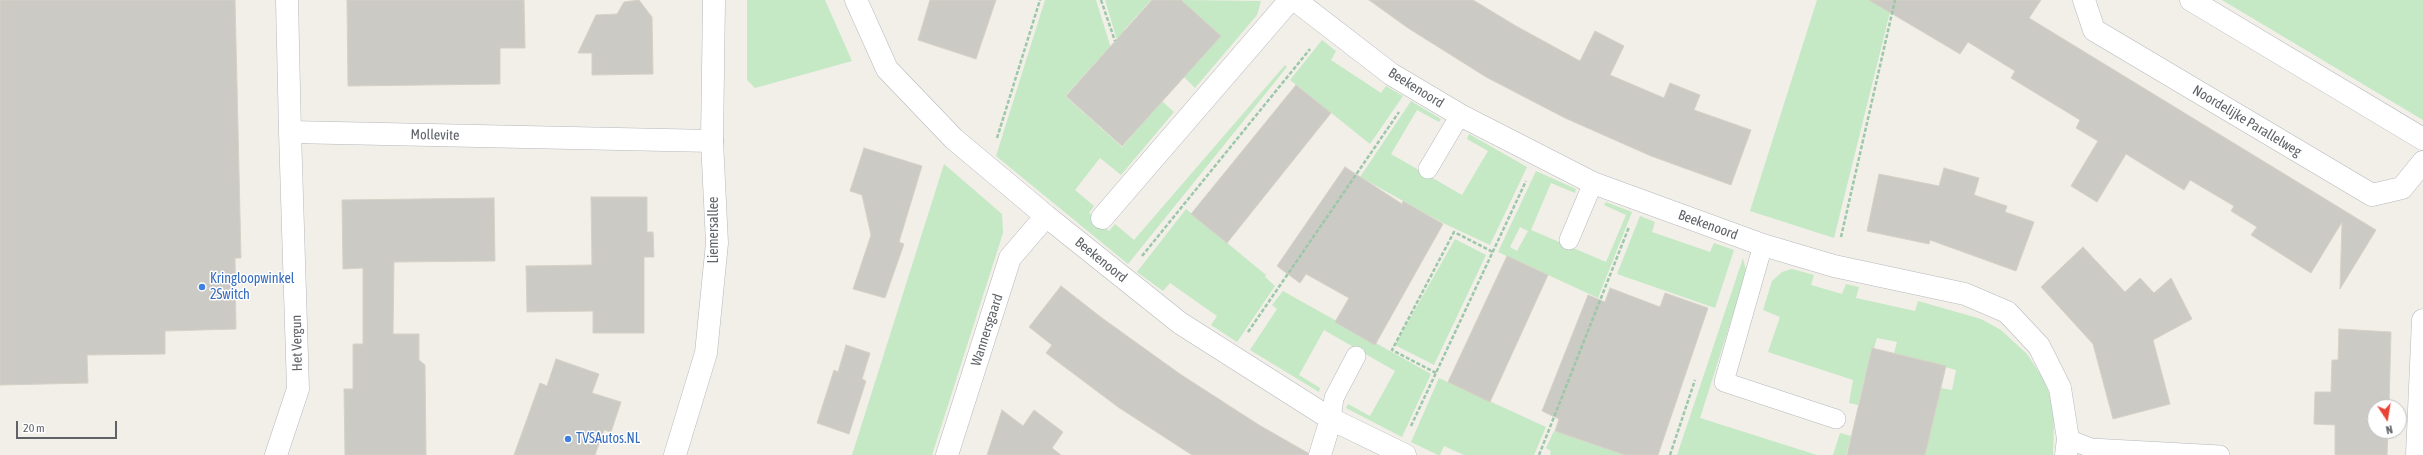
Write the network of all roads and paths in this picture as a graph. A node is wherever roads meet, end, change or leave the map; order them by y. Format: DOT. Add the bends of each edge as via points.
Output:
graph roads {
  1 [pos="287,0"];
  2 [pos="714,0"];
  3 [pos="856,0"];
  4 [pos="1040,0"];
  5 [pos="1101,0"];
  6 [pos="1290,0"];
  7 [pos="1295,0"];
  8 [pos="1895,0"];
  9 [pos="2084,0"];
  10 [pos="2191,0"];
  11 [pos="1328,25"];
  12 [pos="1115,41"];
  13 [pos="1415,88"];
  14 [pos="1460,115"];
  15 [pos="290,132"];
  16 [pos="2423,139"];
  17 [pos="712,141"];
  18 [pos="1538,156"];
  19 [pos="2423,162"];
  20 [pos="988,167"];
  21 [pos="1428,169"];
  22 [pos="1593,183"];
  23 [pos="1640,200"];
  24 [pos="1046,216"];
  25 [pos="1102,218"];
  26 [pos="1569,240"];
  27 [pos="1763,245"];
  28 [pos="1493,252"];
  29 [pos="1834,266"];
  30 [pos="1124,278"];
  31 [pos="2423,320"];
  32 [pos="1232,356"];
  33 [pos="1356,356"];
  34 [pos="1436,374"];
  35 [pos="1331,419"];
  36 [pos="1836,419"];
  37 [pos="2067,447"];
  38 [pos="1402,454"];
  39 [pos="276,455"];
  40 [pos="675,455"];
  41 [pos="947,455"];
  42 [pos="1320,455"];
  43 [pos="1539,455"];
  44 [pos="2220,455"];
  45 [pos="2418,455"];
  1 -- 15 [label="street"];
  2 -- 17 [label="street, Liemersallee"];
  3 -- 20 [label="street, Beekenoord" via="888,69 954,139"];
  4 -- 20 [label="path"];
  5 -- 12 [label="path"];
  6 -- 25 [label="street"];
  7 -- 11 [label="street, Beekenoord"];
  8 -- 29 [label="path"];
  9 -- 19 [label="street, Noordelijke Parallelweg" via="2094,30 2372,195 2402,188"];
  10 -- 16 [label="street"];
  11 -- 13 [label="street, Beekenoord" via="1391,74"];
  11 -- 30 [label="path"];
  13 -- 14 [label="street, Beekenoord"];
  13 -- 32 [label="path"];
  14 -- 18 [label="street, Beekenoord"];
  14 -- 21 [label="lane"];
  15 -- 17 [label="street, Mollevite"];
  15 -- 39 [label="street, Het Vergun" via="298,389"];
  17 -- 40 [label="street, Liemersallee" via="717,243 706,353"];
  18 -- 22 [label="street, Beekenoord"];
  18 -- 28 [label="path"];
  20 -- 24 [label="street, Beekenoord"];
  22 -- 23 [label="street, Beekenoord"];
  22 -- 26 [label="lane"];
  23 -- 27 [label="street, Beekenoord"];
  23 -- 43 [label="path"];
  24 -- 30 [label="street, Beekenoord"];
  24 -- 41 [label="street, Wannersgaard" via="1010,258"];
  27 -- 29 [label="street, Beekenoord"];
  27 -- 36 [label="lane" via="1724,382"];
  28 -- 34 [label="path"];
  28 -- 34 [label="path" via="1454,232 1392,350"];
  29 -- 37 [label="street, Beekenoord" via="1965,294 2007,312 2039,346 2060,388"];
  30 -- 32 [label="street, Beekenoord" via="1180,323"];
  31 -- 45 [label="street"];
  32 -- 35 [label="street, Beekenoord"];
  33 -- 35 [label="lane" via="1334,398"];
  34 -- 38 [label="path"];
  35 -- 38 [label="street, Beekenoord"];
  35 -- 42 [label="street"];
  37 -- 44 [label="lane"];
}
